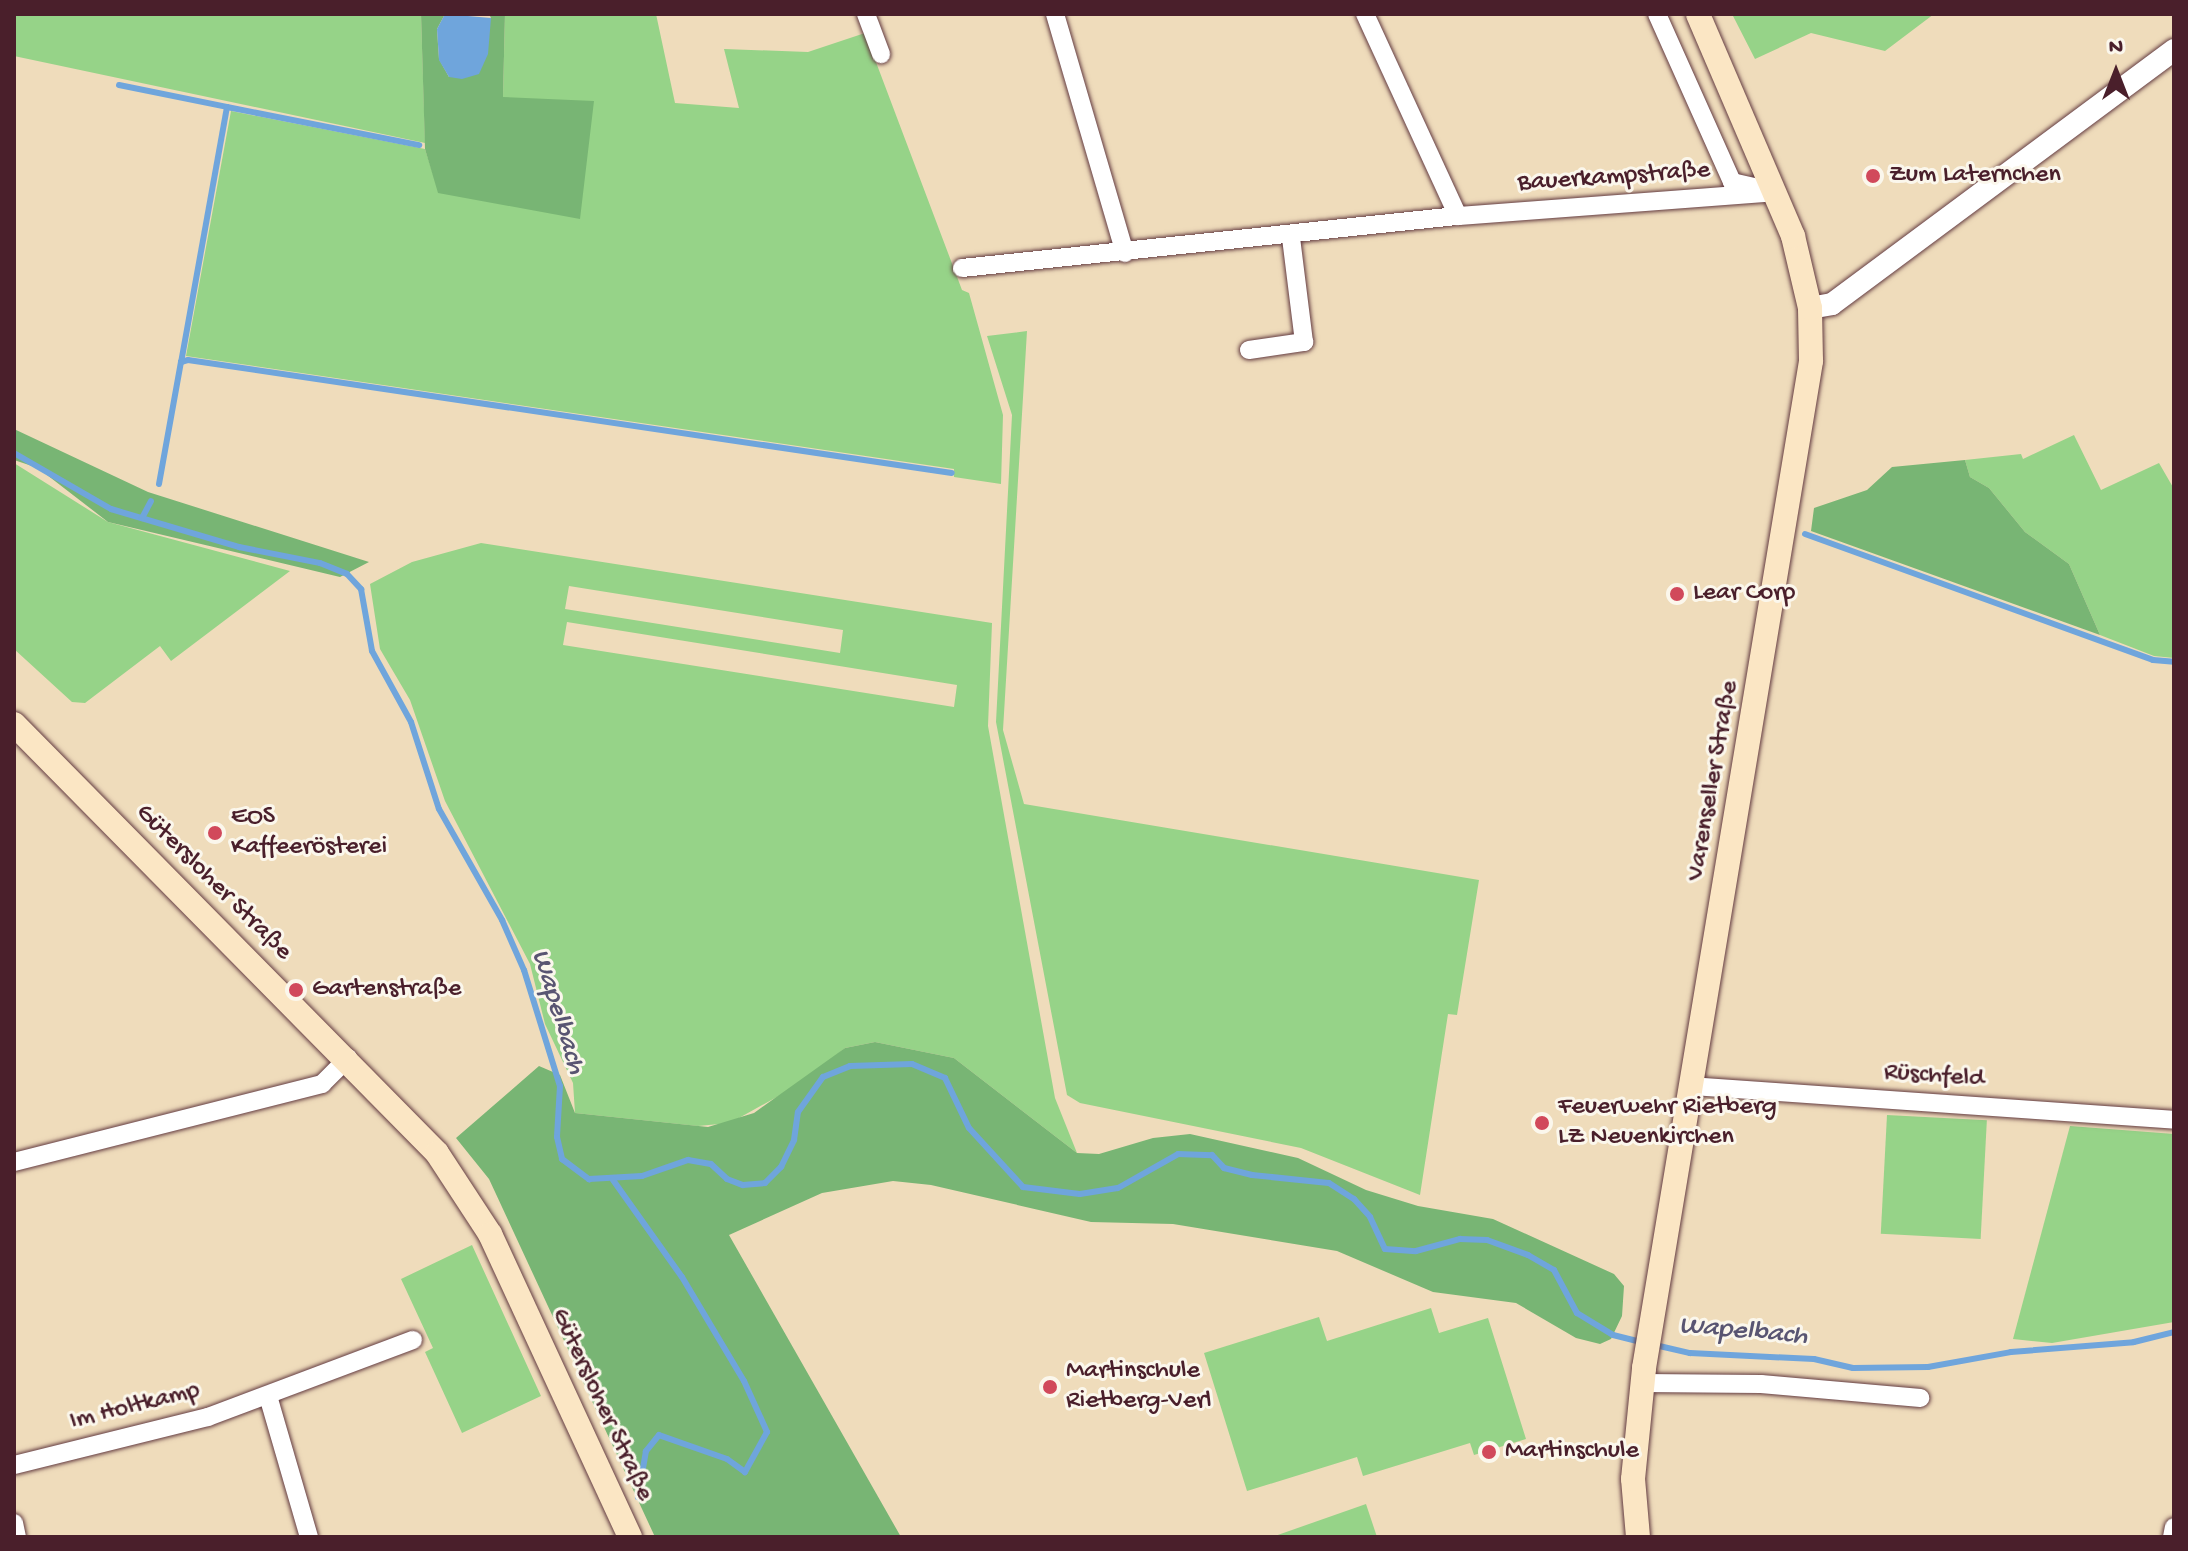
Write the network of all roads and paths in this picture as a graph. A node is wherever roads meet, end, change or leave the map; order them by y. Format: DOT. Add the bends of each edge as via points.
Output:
graph roads {
  1 [pos="866,14"];
  2 [pos="1055,14"];
  3 [pos="1365,14"];
  4 [pos="1657,14"];
  5 [pos="1698,14"];
  6 [pos="2174,50"];
  7 [pos="881,54"];
  8 [pos="1775,192"];
  9 [pos="1458,216"];
  10 [pos="1291,237"];
  11 [pos="1125,253"];
  12 [pos="962,268"];
  13 [pos="1810,308"];
  14 [pos="1249,350"];
  15 [pos="14,724"];
  16 [pos="348,1058"];
  17 [pos="1691,1086"];
  18 [pos="2174,1120"];
  19 [pos="14,1160"];
  20 [pos="413,1340"];
  21 [pos="1643,1375"];
  22 [pos="268,1396"];
  23 [pos="1920,1398"];
  24 [pos="14,1465"];
  25 [pos="14,1523"];
  26 [pos="2174,1527"];
  27 [pos="17,1537"];
  28 [pos="309,1537"];
  29 [pos="630,1537"];
  30 [pos="1638,1537"];
  31 [pos="2172,1537"];
  1 -- 7 [label="street"];
  2 -- 11 [label="street"];
  3 -- 9 [label="street"];
  4 -- 8 [label="street" via="1732,182"];
  5 -- 8 [label="main road, Varenseller Straße"];
  6 -- 13 [label="street" via="1832,304"];
  8 -- 9 [label="street, Bauerkampstraße"];
  8 -- 13 [label="main road, Varenseller Straße" via="1793,236"];
  9 -- 10 [label="street, Bauerkampstraße"];
  10 -- 11 [label="street, Bauerkampstraße"];
  10 -- 14 [label="street" via="1304,342"];
  11 -- 12 [label="street, Bauerkampstraße"];
  13 -- 17 [label="main road, Varenseller Straße" via="1808,402"];
  15 -- 16 [label="main road, Gütersloher Straße"];
  16 -- 19 [label="street" via="322,1084"];
  16 -- 29 [label="main road, Gütersloher Straße" via="437,1153 490,1234"];
  17 -- 18 [label="street, Rüschfeld"];
  17 -- 21 [label="main road, Varenseller Straße"];
  20 -- 22 [label="street, Im Holtkamp"];
  21 -- 23 [label="street"];
  21 -- 30 [label="main road, Varenseller Straße" via="1633,1479"];
  22 -- 24 [label="street, Im Holtkamp" via="208,1417"];
  22 -- 28 [label="street"];
  25 -- 27 [label="street"];
  26 -- 31 [label="street"];
}
